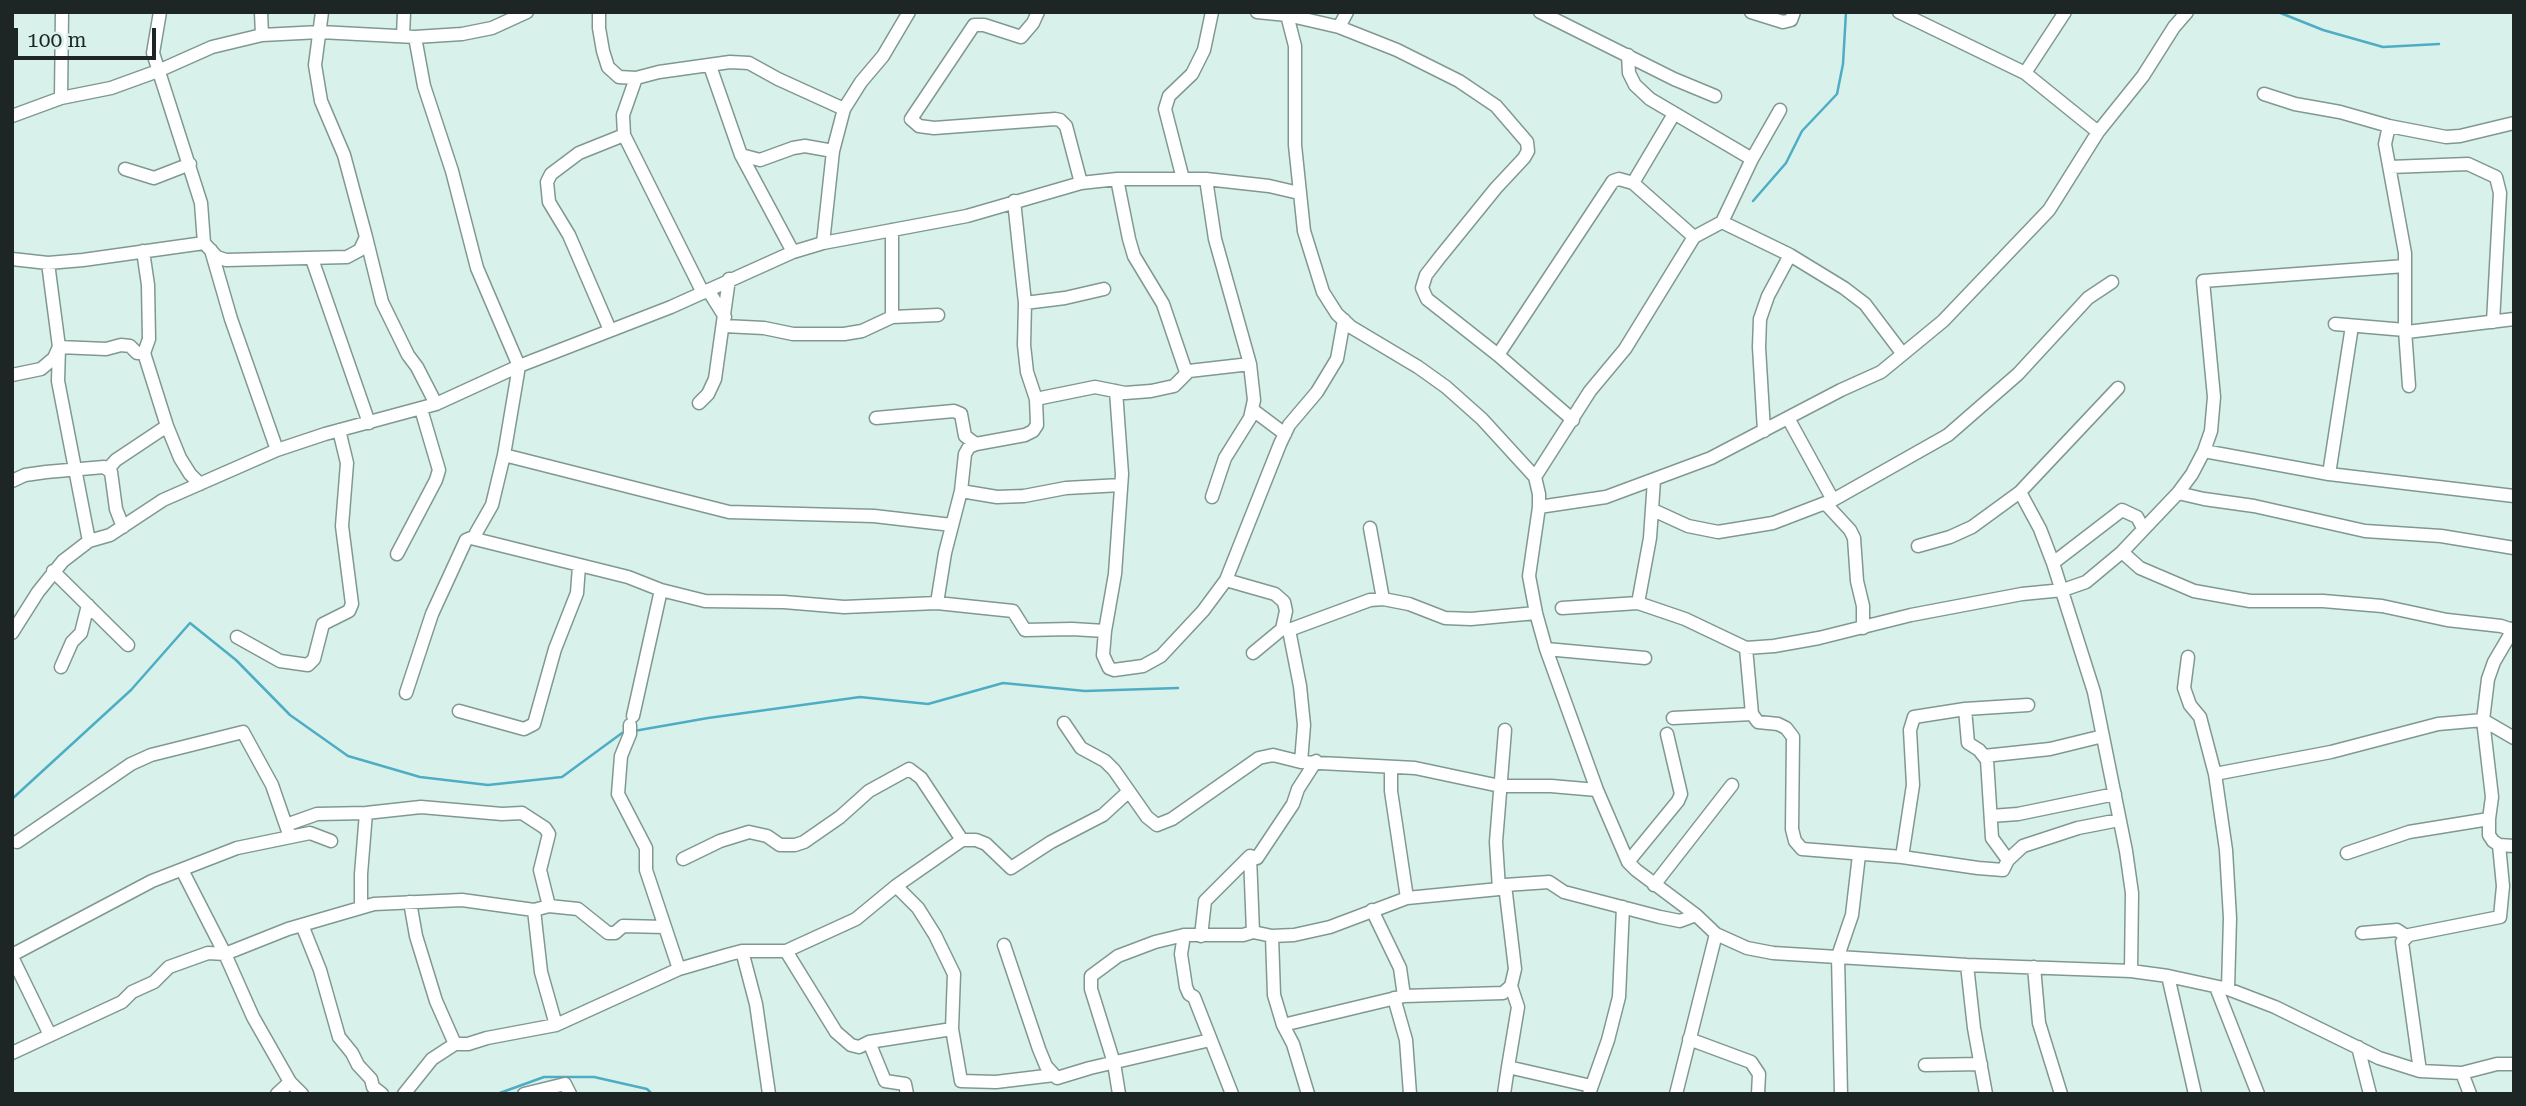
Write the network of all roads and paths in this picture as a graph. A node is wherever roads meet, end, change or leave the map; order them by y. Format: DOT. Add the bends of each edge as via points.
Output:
graph roads {
  1 [pos="62,12"];
  2 [pos="160,12"];
  3 [pos="261,12"];
  4 [pos="322,12"];
  5 [pos="404,12"];
  6 [pos="527,12"];
  7 [pos="599,12"];
  8 [pos="909,12"];
  9 [pos="1038,12"];
  10 [pos="1212,12"];
  11 [pos="1257,12"];
  12 [pos="1347,12"];
  13 [pos="1541,12"];
  14 [pos="1751,12"];
  15 [pos="1794,12"];
  16 [pos="1899,12"];
  17 [pos="2065,12"];
  18 [pos="2187,12"];
  19 [pos="1287,15"];
  20 [pos="1339,27"];
  21 [pos="320,32"];
  22 [pos="261,35"];
  23 [pos="409,37"];
  24 [pos="1628,55"];
  25 [pos="710,66"];
  26 [pos="158,71"];
  27 [pos="2025,73"];
  28 [pos="636,78"];
  29 [pos="2264,94"];
  30 [pos="1715,96"];
  31 [pos="61,98"];
  32 [pos="845,109"];
  33 [pos="1780,110"];
  34 [pos="1674,114"];
  35 [pos="12,116"];
  36 [pos="2514,124"];
  37 [pos="2389,126"];
  38 [pos="2098,132"];
  39 [pos="624,135"];
  40 [pos="833,151"];
  41 [pos="741,155"];
  42 [pos="1752,159"];
  43 [pos="190,164"];
  44 [pos="2390,167"];
  45 [pos="125,169"];
  46 [pos="1117,179"];
  47 [pos="1183,179"];
  48 [pos="1206,179"];
  49 [pos="1081,183"];
  50 [pos="1633,183"];
  51 [pos="1299,193"];
  52 [pos="1014,201"];
  53 [pos="1722,222"];
  54 [pos="892,230"];
  55 [pos="366,237"];
  56 [pos="1694,237"];
  57 [pos="823,243"];
  58 [pos="207,247"];
  59 [pos="143,251"];
  60 [pos="793,252"];
  61 [pos="1790,256"];
  62 [pos="12,259"];
  63 [pos="312,259"];
  64 [pos="48,263"];
  65 [pos="2405,266"];
  66 [pos="729,279"];
  67 [pos="2112,282"];
  68 [pos="1104,289"];
  69 [pos="705,292"];
  70 [pos="1025,303"];
  71 [pos="938,315"];
  72 [pos="892,317"];
  73 [pos="2514,319"];
  74 [pos="1344,320"];
  75 [pos="725,321"];
  76 [pos="2493,322"];
  77 [pos="2335,324"];
  78 [pos="2352,326"];
  79 [pos="610,330"];
  80 [pos="2406,331"];
  81 [pos="58,347"];
  82 [pos="144,353"];
  83 [pos="1902,353"];
  84 [pos="1498,355"];
  85 [pos="1250,364"];
  86 [pos="519,366"];
  87 [pos="34,370"];
  88 [pos="1186,372"];
  89 [pos="12,375"];
  90 [pos="58,381"];
  91 [pos="2409,386"];
  92 [pos="2118,388"];
  93 [pos="1116,391"];
  94 [pos="1036,399"];
  95 [pos="699,403"];
  96 [pos="436,404"];
  97 [pos="421,409"];
  98 [pos="1253,410"];
  99 [pos="876,418"];
  100 [pos="1788,418"];
  101 [pos="1573,420"];
  102 [pos="369,423"];
  103 [pos="167,426"];
  104 [pos="339,430"];
  105 [pos="1764,431"];
  106 [pos="1285,434"];
  107 [pos="976,444"];
  108 [pos="277,450"];
  109 [pos="2204,451"];
  110 [pos="504,454"];
  111 [pos="75,468"];
  112 [pos="108,469"];
  113 [pos="2329,474"];
  114 [pos="1535,477"];
  115 [pos="1654,480"];
  116 [pos="12,481"];
  117 [pos="200,484"];
  118 [pos="1121,485"];
  119 [pos="961,491"];
  120 [pos="2020,492"];
  121 [pos="2178,493"];
  122 [pos="2514,496"];
  123 [pos="1212,497"];
  124 [pos="1829,501"];
  125 [pos="1539,507"];
  126 [pos="1653,510"];
  127 [pos="952,525"];
  128 [pos="123,527"];
  129 [pos="1370,528"];
  130 [pos="2143,528"];
  131 [pos="477,538"];
  132 [pos="89,541"];
  133 [pos="1918,547"];
  134 [pos="2514,548"];
  135 [pos="2122,552"];
  136 [pos="397,554"];
  137 [pos="2053,563"];
  138 [pos="579,566"];
  139 [pos="53,571"];
  140 [pos="1226,580"];
  141 [pos="661,590"];
  142 [pos="2063,590"];
  143 [pos="1383,598"];
  144 [pos="937,603"];
  145 [pos="1638,603"];
  146 [pos="88,606"];
  147 [pos="1562,608"];
  148 [pos="1536,613"];
  149 [pos="1863,628"];
  150 [pos="1285,629"];
  151 [pos="2513,629"];
  152 [pos="1105,631"];
  153 [pos="12,633"];
  154 [pos="237,637"];
  155 [pos="128,645"];
  156 [pos="1746,648"];
  157 [pos="1546,649"];
  158 [pos="1253,653"];
  159 [pos="2188,657"];
  160 [pos="1645,658"];
  161 [pos="61,667"];
  162 [pos="406,692"];
  163 [pos="2028,705"];
  164 [pos="1965,709"];
  165 [pos="459,711"];
  166 [pos="1752,714"];
  167 [pos="1673,718"];
  168 [pos="2483,720"];
  169 [pos="1064,723"];
  170 [pos="1504,730"];
  171 [pos="1667,734"];
  172 [pos="2103,736"];
  173 [pos="2514,738"];
  174 [pos="1984,756"];
  175 [pos="1316,761"];
  176 [pos="1301,762"];
  177 [pos="1391,767"];
  178 [pos="2215,774"];
  179 [pos="1732,785"];
  180 [pos="1500,786"];
  181 [pos="1597,790"];
  182 [pos="1128,792"];
  183 [pos="2115,794"];
  184 [pos="366,813"];
  185 [pos="1991,816"];
  186 [pos="2489,819"];
  187 [pos="2119,820"];
  188 [pos="288,831"];
  189 [pos="962,840"];
  190 [pos="331,841"];
  191 [pos="17,842"];
  192 [pos="2499,845"];
  193 [pos="2514,846"];
  194 [pos="2347,853"];
  195 [pos="1859,855"];
  196 [pos="1250,856"];
  197 [pos="1902,857"];
  198 [pos="682,859"];
  199 [pos="2008,860"];
  200 [pos="1629,862"];
  201 [pos="182,870"];
  202 [pos="1654,885"];
  203 [pos="896,887"];
  204 [pos="1502,887"];
  205 [pos="1407,898"];
  206 [pos="410,901"];
  207 [pos="549,906"];
  208 [pos="361,907"];
  209 [pos="1623,907"];
  210 [pos="534,910"];
  211 [pos="1372,910"];
  212 [pos="1696,915"];
  213 [pos="302,925"];
  214 [pos="665,927"];
  215 [pos="1253,932"];
  216 [pos="2362,933"];
  217 [pos="1184,934"];
  218 [pos="1716,934"];
  219 [pos="1201,936"];
  220 [pos="1272,936"];
  221 [pos="2406,936"];
  222 [pos="1004,945"];
  223 [pos="742,951"];
  224 [pos="786,951"];
  225 [pos="225,954"];
  226 [pos="12,956"];
  227 [pos="1838,956"];
  228 [pos="1967,965"];
  229 [pos="2034,967"];
  230 [pos="679,969"];
  231 [pos="2131,971"];
  232 [pos="2168,975"];
  233 [pos="1511,986"];
  234 [pos="2222,988"];
  235 [pos="1399,997"];
  236 [pos="556,1025"];
  237 [pos="1283,1025"];
  238 [pos="952,1029"];
  239 [pos="50,1035"];
  240 [pos="1689,1039"];
  241 [pos="1210,1040"];
  242 [pos="869,1042"];
  243 [pos="455,1044"];
  244 [pos="2358,1047"];
  245 [pos="12,1053"];
  246 [pos="1114,1063"];
  247 [pos="1981,1064"];
  248 [pos="2514,1064"];
  249 [pos="1926,1065"];
  250 [pos="1508,1067"];
  251 [pos="2420,1071"];
  252 [pos="2462,1073"];
  253 [pos="1054,1075"];
  254 [pos="290,1082"];
  255 [pos="1590,1090"];
  256 [pos="277,1094"];
  257 [pos="302,1094"];
  258 [pos="382,1094"];
  259 [pos="404,1094"];
  260 [pos="524,1094"];
  261 [pos="570,1094"];
  262 [pos="769,1094"];
  263 [pos="907,1094"];
  264 [pos="1119,1094"];
  265 [pos="1232,1094"];
  266 [pos="1307,1094"];
  267 [pos="1410,1094"];
  268 [pos="1504,1094"];
  269 [pos="1676,1094"];
  270 [pos="1758,1094"];
  271 [pos="1841,1094"];
  272 [pos="1986,1094"];
  273 [pos="2061,1094"];
  274 [pos="2195,1094"];
  275 [pos="2258,1094"];
  276 [pos="2370,1094"];
  277 [pos="2469,1094"];
  1 -- 31 [label="street"];
  2 -- 26 [label="street" via="153,53"];
  3 -- 22 [label="street"];
  4 -- 21 [label="street"];
  5 -- 23 [label="street"];
  6 -- 23 [label="street" via="492,28"];
  7 -- 28 [label="street" via="598,28 608,68 619,77"];
  8 -- 32 [label="street"];
  9 -- 49 [label="street" via="1021,37 974,25 911,119 919,126 934,128 1060,120 1066,126"];
  10 -- 47 [label="street" via="1204,50 1192,74 1169,96 1164,109"];
  11 -- 19 [label="street"];
  12 -- 20 [label="street"];
  13 -- 24 [label="street"];
  14 -- 15 [label="street" via="1783,22 1791,20"];
  16 -- 27 [label="street"];
  17 -- 27 [label="street"];
  18 -- 38 [label="street"];
  19 -- 20 [label="street"];
  19 -- 51 [label="street" via="1295,46"];
  20 -- 84 [label="street" via="1459,81 1496,106 1527,142 1524,158 1422,282 1427,299"];
  21 -- 22 [label="street"];
  21 -- 23 [label="street"];
  21 -- 55 [label="street" via="315,65 321,101 344,155"];
  22 -- 26 [label="street" via="212,47"];
  23 -- 86 [label="street" via="477,268"];
  24 -- 30 [label="street"];
  24 -- 34 [label="street" via="1635,85"];
  25 -- 28 [label="street"];
  25 -- 32 [label="street" via="749,63"];
  25 -- 41 [label="street"];
  26 -- 31 [label="street" via="111,88"];
  26 -- 43 [label="street"];
  27 -- 38 [label="street"];
  28 -- 39 [label="street" via="623,115"];
  29 -- 37 [label="street"];
  31 -- 35 [label="street"];
  32 -- 40 [label="street"];
  33 -- 42 [label="street"];
  34 -- 42 [label="street"];
  34 -- 50 [label="street"];
  36 -- 37 [label="street" via="2446,137"];
  37 -- 44 [label="street" via="2385,144"];
  38 -- 83 [label="street" via="2049,210 1943,321"];
  39 -- 69 [label="street"];
  39 -- 79 [label="street" via="579,153 547,182 549,202 569,234"];
  40 -- 41 [label="street" via="805,146 760,160"];
  40 -- 57 [label="street"];
  41 -- 60 [label="street"];
  42 -- 53 [label="street"];
  43 -- 45 [label="street" via="154,177"];
  43 -- 58 [label="street"];
  44 -- 65 [label="street"];
  44 -- 76 [label="street" via="2468,164 2496,177 2500,192"];
  46 -- 47 [label="street"];
  46 -- 49 [label="street"];
  46 -- 88 [label="street" via="1134,256 1163,304"];
  47 -- 48 [label="street"];
  48 -- 51 [label="street"];
  48 -- 85 [label="street" via="1215,239"];
  49 -- 52 [label="street"];
  50 -- 56 [label="street"];
  50 -- 84 [label="street" via="1619,179 1607,187"];
  51 -- 74 [label="street" via="1304,231 1323,292"];
  52 -- 54 [label="street" via="967,216"];
  52 -- 70 [label="street"];
  53 -- 56 [label="street"];
  53 -- 61 [label="street"];
  54 -- 57 [label="street"];
  54 -- 72 [label="street"];
  55 -- 63 [label="street" via="354,255"];
  55 -- 96 [label="street" via="382,302"];
  56 -- 101 [label="street" via="1625,349"];
  57 -- 60 [label="street"];
  58 -- 59 [label="street"];
  58 -- 63 [label="street" via="226,260"];
  58 -- 108 [label="street"];
  59 -- 64 [label="street"];
  59 -- 82 [label="street" via="149,339"];
  60 -- 66 [label="street"];
  61 -- 83 [label="street" via="1865,304"];
  61 -- 105 [label="street" via="1760,319"];
  62 -- 64 [label="street"];
  63 -- 102 [label="street"];
  64 -- 81 [label="street"];
  65 -- 80 [label="street"];
  65 -- 109 [label="street" via="2203,281 2214,397"];
  66 -- 69 [label="street"];
  66 -- 75 [label="street"];
  67 -- 124 [label="street" via="2088,298 2018,374 1948,435"];
  68 -- 70 [label="street"];
  69 -- 75 [label="street"];
  69 -- 79 [label="street"];
  70 -- 94 [label="street" via="1027,372"];
  71 -- 72 [label="street"];
  72 -- 75 [label="street" via="844,334 793,334"];
  73 -- 76 [label="street"];
  74 -- 106 [label="street" via="1337,359"];
  74 -- 114 [label="street" via="1446,387"];
  75 -- 95 [label="street" via="715,379"];
  76 -- 80 [label="street"];
  77 -- 78 [label="street"];
  78 -- 80 [label="street"];
  78 -- 113 [label="street"];
  79 -- 86 [label="street"];
  80 -- 91 [label="street"];
  81 -- 82 [label="street" via="106,349 121,345"];
  81 -- 87 [label="street" via="54,358"];
  81 -- 90 [label="street"];
  82 -- 103 [label="street"];
  83 -- 100 [label="street" via="1881,372"];
  84 -- 101 [label="street"];
  85 -- 88 [label="street"];
  85 -- 98 [label="street"];
  86 -- 96 [label="street"];
  86 -- 110 [label="street"];
  87 -- 89 [label="street"];
  87 -- 90 [label="street"];
  88 -- 93 [label="street" via="1170,387"];
  90 -- 111 [label="street"];
  92 -- 120 [label="street"];
  93 -- 94 [label="street" via="1095,387"];
  93 -- 118 [label="street"];
  94 -- 107 [label="street" via="1033,431"];
  96 -- 97 [label="street"];
  97 -- 102 [label="street"];
  97 -- 136 [label="street" via="439,470"];
  98 -- 106 [label="street"];
  98 -- 123 [label="street" via="1225,458"];
  99 -- 107 [label="street" via="954,411 961,414 965,436"];
  100 -- 105 [label="street"];
  100 -- 124 [label="street"];
  101 -- 114 [label="street"];
  102 -- 104 [label="street"];
  103 -- 112 [label="street"];
  103 -- 117 [label="street" via="180,458"];
  104 -- 108 [label="street"];
  104 -- 154 [label="street" via="347,463 342,526 352,604 349,611 323,624 314,659 308,665 280,661"];
  105 -- 115 [label="street"];
  106 -- 140 [label="street"];
  107 -- 119 [label="street" via="965,454"];
  108 -- 117 [label="street"];
  109 -- 113 [label="street"];
  109 -- 121 [label="street"];
  110 -- 127 [label="street" via="729,512 874,516"];
  110 -- 131 [label="street" via="492,505"];
  111 -- 112 [label="street"];
  111 -- 116 [label="street"];
  111 -- 132 [label="street"];
  112 -- 128 [label="street"];
  113 -- 122 [label="street"];
  114 -- 125 [label="street"];
  115 -- 125 [label="street" via="1606,497"];
  115 -- 126 [label="street"];
  117 -- 128 [label="street" via="163,500"];
  118 -- 119 [label="street" via="998,497"];
  118 -- 152 [label="street" via="1115,574"];
  119 -- 127 [label="street"];
  120 -- 133 [label="street" via="1972,527"];
  120 -- 137 [label="street"];
  121 -- 130 [label="street"];
  121 -- 134 [label="street" via="2365,531 2441,536"];
  124 -- 126 [label="street" via="1773,523 1718,532 1689,526"];
  124 -- 149 [label="street" via="1854,538"];
  125 -- 148 [label="street" via="1529,576"];
  126 -- 145 [label="street"];
  127 -- 144 [label="street"];
  128 -- 132 [label="street"];
  129 -- 143 [label="street"];
  130 -- 135 [label="street"];
  130 -- 137 [label="street" via="2137,517 2122,510"];
  131 -- 138 [label="street"];
  131 -- 162 [label="street" via="466,540 432,614"];
  132 -- 139 [label="street"];
  135 -- 142 [label="street" via="2086,582"];
  135 -- 151 [label="street" via="2140,568 2194,592 2250,601 2382,606"];
  137 -- 142 [label="street"];
  138 -- 141 [label="street"];
  138 -- 165 [label="street" via="577,593 534,724 524,729"];
  139 -- 146 [label="street"];
  139 -- 153 [label="street"];
  140 -- 150 [label="street" via="1280,596 1286,611"];
  140 -- 152 [label="street" via="1152,663 1109,668 1103,655"];
  141 -- 144 [label="street" via="722,602 844,607"];
  141 -- 214 [label="street" via="630,734 621,756 618,794 646,848 646,870"];
  142 -- 149 [label="street" via="2022,593"];
  142 -- 172 [label="street"];
  143 -- 148 [label="street" via="1445,618"];
  143 -- 150 [label="street"];
  144 -- 152 [label="street" via="1013,611 1025,630"];
  145 -- 147 [label="street"];
  145 -- 156 [label="street"];
  146 -- 155 [label="street"];
  146 -- 161 [label="street" via="81,633"];
  148 -- 157 [label="street"];
  149 -- 156 [label="street"];
  150 -- 158 [label="street"];
  150 -- 176 [label="street" via="1300,686"];
  151 -- 168 [label="street" via="2488,679"];
  156 -- 166 [label="street"];
  157 -- 160 [label="street"];
  157 -- 181 [label="street"];
  159 -- 178 [label="street" via="2184,688 2200,717"];
  163 -- 164 [label="street"];
  164 -- 174 [label="street" via="1968,743"];
  164 -- 197 [label="street" via="1917,715 1912,723 1913,785"];
  166 -- 167 [label="street"];
  166 -- 195 [label="street" via="1758,722 1786,728 1793,737 1792,829 1799,846"];
  168 -- 173 [label="street"];
  168 -- 178 [label="street" via="2438,724 2331,752"];
  168 -- 186 [label="street" via="2492,797"];
  169 -- 182 [label="street" via="1081,748 1105,761"];
  170 -- 180 [label="street"];
  171 -- 200 [label="street" via="1681,794"];
  172 -- 174 [label="street" via="2050,749"];
  172 -- 183 [label="street"];
  174 -- 185 [label="street"];
  175 -- 176 [label="street"];
  175 -- 177 [label="street"];
  175 -- 196 [label="street" via="1257,858"];
  176 -- 182 [label="street" via="1273,755 1259,758 1163,824 1150,821"];
  177 -- 180 [label="street"];
  177 -- 205 [label="street"];
  178 -- 234 [label="street" via="2230,918"];
  179 -- 202 [label="street"];
  180 -- 181 [label="street"];
  180 -- 204 [label="street" via="1496,842"];
  181 -- 200 [label="street"];
  182 -- 189 [label="street" via="1104,815 1011,868 986,844"];
  183 -- 185 [label="street"];
  183 -- 187 [label="street"];
  184 -- 188 [label="street" via="317,814"];
  184 -- 207 [label="street" via="421,807 522,813 549,834 540,870"];
  184 -- 208 [label="street"];
  185 -- 199 [label="street" via="1992,838"];
  186 -- 192 [label="street" via="2489,835"];
  186 -- 194 [label="street" via="2409,832"];
  187 -- 199 [label="street" via="2023,846"];
  187 -- 231 [label="street" via="2132,893"];
  188 -- 190 [label="street"];
  188 -- 191 [label="street" via="272,785 243,732 131,764"];
  188 -- 201 [label="street"];
  189 -- 198 [label="street" via="921,778 909,769 869,792 804,842 780,845 749,832"];
  189 -- 203 [label="street"];
  192 -- 193 [label="street"];
  192 -- 221 [label="street" via="2500,918"];
  195 -- 197 [label="street"];
  195 -- 227 [label="street" via="1852,915"];
  196 -- 215 [label="street"];
  196 -- 219 [label="street" via="1205,901"];
  197 -- 199 [label="street" via="2003,870"];
  200 -- 202 [label="street"];
  201 -- 225 [label="street"];
  201 -- 226 [label="street" via="152,881"];
  202 -- 212 [label="street"];
  203 -- 224 [label="street" via="856,919"];
  203 -- 238 [label="street" via="918,908 954,974"];
  204 -- 205 [label="street"];
  204 -- 209 [label="street" via="1549,882 1564,892"];
  204 -- 233 [label="street" via="1515,969"];
  205 -- 211 [label="street"];
  206 -- 208 [label="street"];
  206 -- 210 [label="street" via="462,900"];
  206 -- 243 [label="street" via="436,1001"];
  207 -- 210 [label="street"];
  207 -- 214 [label="street" via="578,908 608,933 623,926"];
  208 -- 213 [label="street"];
  209 -- 212 [label="street" via="1680,921"];
  209 -- 255 [label="street" via="1619,997"];
  210 -- 236 [label="street" via="541,972"];
  211 -- 220 [label="street" via="1314,932"];
  211 -- 235 [label="street" via="1400,968"];
  212 -- 218 [label="street"];
  213 -- 225 [label="street"];
  213 -- 258 [label="street" via="339,1037"];
  214 -- 230 [label="street"];
  215 -- 219 [label="street"];
  215 -- 220 [label="street"];
  216 -- 221 [label="street" via="2397,930"];
  217 -- 219 [label="street"];
  217 -- 241 [label="street" via="1181,954 1186,987"];
  217 -- 246 [label="street" via="1118,956 1091,976"];
  218 -- 227 [label="street" via="1746,948 1773,953"];
  218 -- 240 [label="street"];
  220 -- 237 [label="street" via="1274,995"];
  221 -- 251 [label="street" via="2402,945"];
  222 -- 253 [label="street" via="1039,1049"];
  223 -- 224 [label="street"];
  223 -- 230 [label="street"];
  223 -- 262 [label="street"];
  224 -- 242 [label="street" via="840,1038 859,1047"];
  225 -- 239 [label="street" via="208,953 170,967 122,1002"];
  225 -- 254 [label="street" via="253,1017"];
  226 -- 239 [label="street"];
  227 -- 228 [label="street"];
  227 -- 271 [label="street"];
  228 -- 229 [label="street"];
  228 -- 247 [label="street"];
  229 -- 231 [label="street"];
  229 -- 273 [label="street" via="2039,1023"];
  230 -- 236 [label="street"];
  231 -- 232 [label="street"];
  232 -- 234 [label="street"];
  232 -- 274 [label="street"];
  233 -- 235 [label="street" via="1494,995"];
  233 -- 250 [label="street" via="1518,1007"];
  234 -- 244 [label="street" via="2275,1007"];
  234 -- 275 [label="street"];
  235 -- 237 [label="street"];
  235 -- 267 [label="street"];
  236 -- 243 [label="street"];
  237 -- 266 [label="street"];
  238 -- 242 [label="street"];
  238 -- 253 [label="street" via="961,1081"];
  239 -- 245 [label="street"];
  240 -- 269 [label="street"];
  240 -- 270 [label="street" via="1751,1062 1759,1074"];
  241 -- 246 [label="street"];
  241 -- 265 [label="street"];
  242 -- 263 [label="street" via="885,1081 905,1084"];
  243 -- 259 [label="street" via="432,1059"];
  244 -- 251 [label="street"];
  244 -- 276 [label="street"];
  246 -- 253 [label="street" via="1057,1078"];
  246 -- 264 [label="street"];
  247 -- 249 [label="street"];
  247 -- 272 [label="street"];
  248 -- 252 [label="street"];
  250 -- 255 [label="street"];
  250 -- 268 [label="street"];
  251 -- 252 [label="street"];
  252 -- 277 [label="street"];
  254 -- 256 [label="street"];
  254 -- 257 [label="street"];
  260 -- 261 [label="street" via="565,1084"];
}
